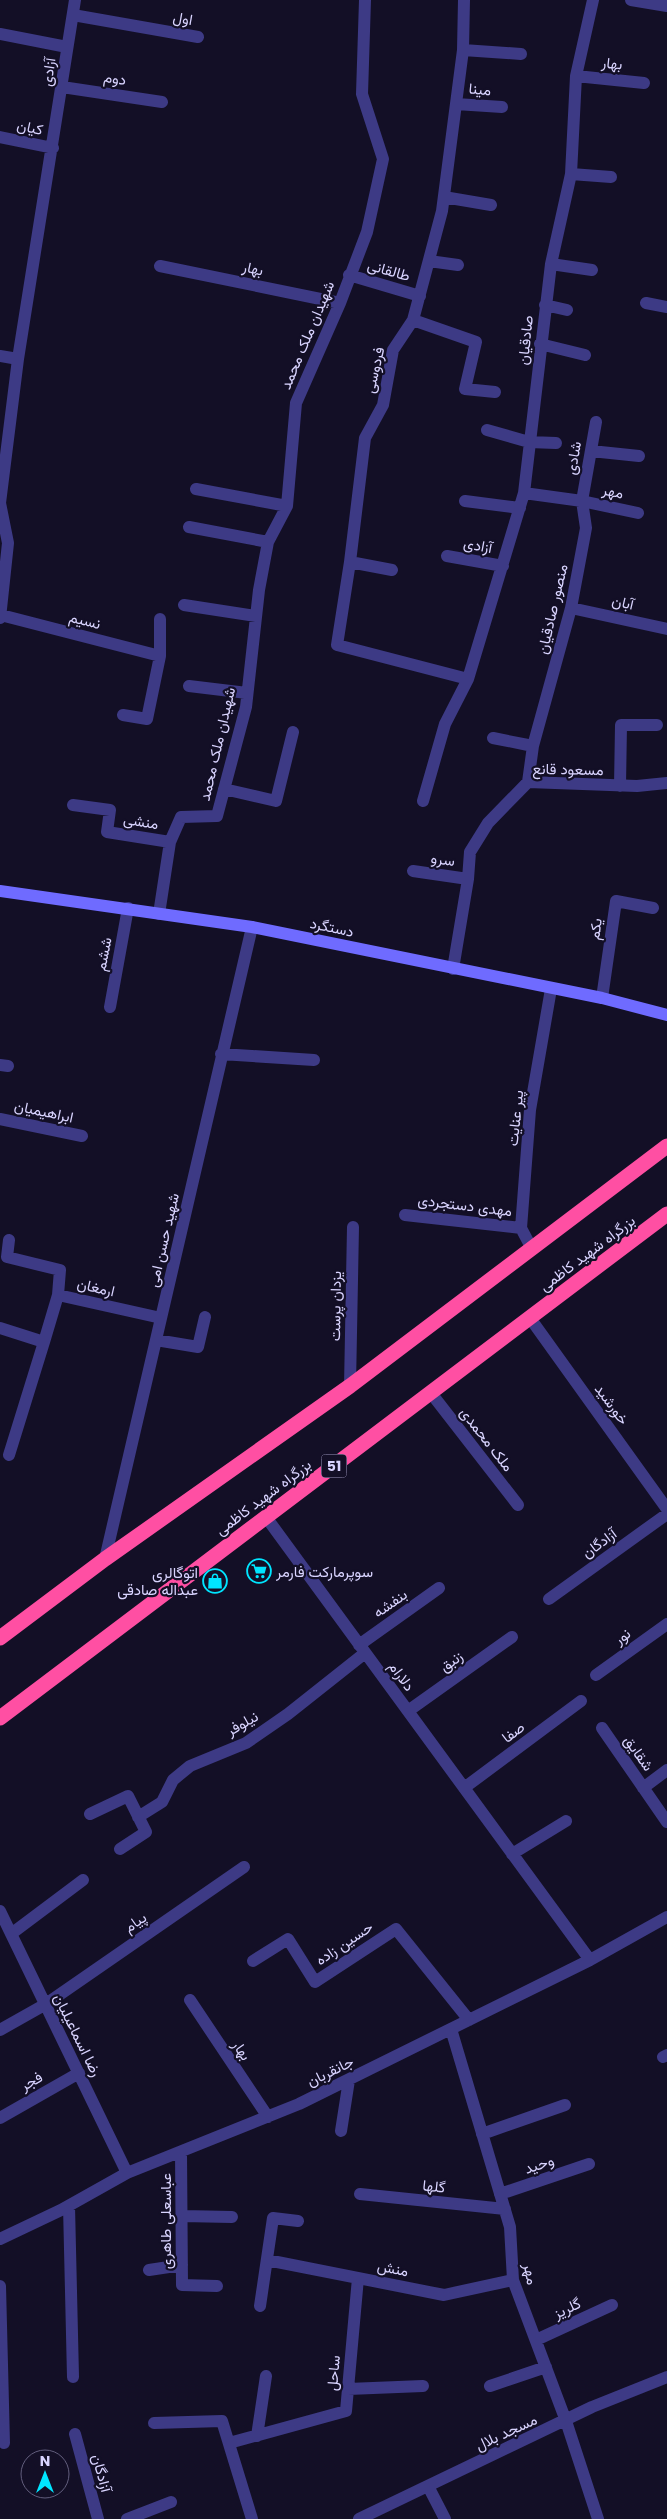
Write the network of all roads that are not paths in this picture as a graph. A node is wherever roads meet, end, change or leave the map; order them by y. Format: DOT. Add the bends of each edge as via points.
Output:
graph roads {
  1 [pos="75,0"];
  2 [pos="365,0"];
  3 [pos="464,0"];
  4 [pos="593,0"];
  5 [pos="631,0"];
  6 [pos="667,6"];
  7 [pos="73,15"];
  8 [pos="0,34"];
  9 [pos="198,37"];
  10 [pos="67,47"];
  11 [pos="463,50"];
  12 [pos="521,54"];
  13 [pos="576,76"];
  14 [pos="644,83"];
  15 [pos="62,87"];
  16 [pos="162,102"];
  17 [pos="456,104"];
  18 [pos="502,107"];
  19 [pos="0,137"];
  20 [pos="53,148"];
  21 [pos="571,174"];
  22 [pos="611,176"];
  23 [pos="444,197"];
  24 [pos="491,204"];
  25 [pos="428,261"];
  26 [pos="458,264"];
  27 [pos="551,264"];
  28 [pos="160,266"];
  29 [pos="592,270"];
  30 [pos="349,275"];
  31 [pos="420,296"];
  32 [pos="340,303"];
  33 [pos="646,303"];
  34 [pos="545,305"];
  35 [pos="667,307"];
  36 [pos="567,310"];
  37 [pos="413,320"];
  38 [pos="540,344"];
  39 [pos="585,355"];
  40 [pos="0,356"];
  41 [pos="18,359"];
  42 [pos="495,392"];
  43 [pos="596,422"];
  44 [pos="486,430"];
  45 [pos="529,442"];
  46 [pos="556,443"];
  47 [pos="591,451"];
  48 [pos="639,456"];
  49 [pos="3,467"];
  50 [pos="196,489"];
  51 [pos="524,493"];
  52 [pos="465,500"];
  53 [pos="582,500"];
  54 [pos="287,506"];
  55 [pos="520,508"];
  56 [pos="638,513"];
  57 [pos="190,527"];
  58 [pos="268,542"];
  59 [pos="448,556"];
  60 [pos="350,562"];
  61 [pos="503,566"];
  62 [pos="392,570"];
  63 [pos="184,605"];
  64 [pos="571,608"];
  65 [pos="0,616"];
  66 [pos="256,616"];
  67 [pos="160,619"];
  68 [pos="667,629"];
  69 [pos="160,656"];
  70 [pos="468,678"];
  71 [pos="190,686"];
  72 [pos="247,693"];
  73 [pos="123,715"];
  74 [pos="657,725"];
  75 [pos="293,732"];
  76 [pos="493,738"];
  77 [pos="533,746"];
  78 [pos="528,782"];
  79 [pos="667,783"];
  80 [pos="620,786"];
  81 [pos="224,789"];
  82 [pos="423,801"];
  83 [pos="73,805"];
  84 [pos="170,842"];
  85 [pos="413,871"];
  86 [pos="468,879"];
  87 [pos="0,891"];
  88 [pos="128,908"];
  89 [pos="653,908"];
  90 [pos="159,914"];
  91 [pos="252,927"];
  92 [pos="453,969"];
  93 [pos="551,989"];
  94 [pos="602,998"];
  95 [pos="110,1007"];
  96 [pos="661,1013"];
  97 [pos="667,1025"];
  98 [pos="221,1054"];
  99 [pos="314,1060"];
  100 [pos="0,1119"];
  101 [pos="82,1136"];
  102 [pos="667,1146"];
  103 [pos="667,1214"];
  104 [pos="405,1215"];
  105 [pos="354,1227"];
  106 [pos="521,1228"];
  107 [pos="9,1240"];
  108 [pos="532,1249"];
  109 [pos="58,1295"];
  110 [pos="205,1317"];
  111 [pos="161,1318"];
  112 [pos="530,1318"];
  113 [pos="0,1328"];
  114 [pos="156,1340"];
  115 [pos="44,1342"];
  116 [pos="350,1386"];
  117 [pos="431,1394"];
  118 [pos="9,1455"];
  119 [pos="518,1505"];
  120 [pos="667,1509"];
  121 [pos="667,1514"];
  122 [pos="266,1517"];
  123 [pos="105,1559"];
  124 [pos="439,1588"];
  125 [pos="549,1599"];
  126 [pos="667,1624"];
  127 [pos="512,1637"];
  128 [pos="0,1638"];
  129 [pos="362,1649"];
  130 [pos="596,1675"];
  131 [pos="581,1701"];
  132 [pos="408,1711"];
  133 [pos="0,1718"];
  134 [pos="602,1728"];
  135 [pos="667,1770"];
  136 [pos="464,1788"];
  137 [pos="643,1788"];
  138 [pos="90,1814"];
  139 [pos="138,1817"];
  140 [pos="566,1821"];
  141 [pos="667,1822"];
  142 [pos="120,1849"];
  143 [pos="512,1854"];
  144 [pos="244,1867"];
  145 [pos="83,1880"];
  146 [pos="1,1918"];
  147 [pos="667,1918"];
  148 [pos="11,1934"];
  149 [pos="590,1960"];
  150 [pos="253,1961"];
  151 [pos="190,2000"];
  152 [pos="46,2004"];
  153 [pos="469,2020"];
  154 [pos="450,2029"];
  155 [pos="0,2030"];
  156 [pos="79,2073"];
  157 [pos="349,2080"];
  158 [pos="565,2105"];
  159 [pos="268,2117"];
  160 [pos="0,2118"];
  161 [pos="341,2132"];
  162 [pos="482,2134"];
  163 [pos="181,2152"];
  164 [pos="589,2164"];
  165 [pos="127,2173"];
  166 [pos="360,2194"];
  167 [pos="500,2194"];
  168 [pos="69,2206"];
  169 [pos="505,2209"];
  170 [pos="182,2216"];
  171 [pos="232,2216"];
  172 [pos="298,2222"];
  173 [pos="0,2239"];
  174 [pos="267,2260"];
  175 [pos="182,2265"];
  176 [pos="149,2270"];
  177 [pos="358,2278"];
  178 [pos="513,2280"];
  179 [pos="0,2286"];
  180 [pos="217,2286"];
  181 [pos="612,2305"];
  182 [pos="260,2306"];
  183 [pos="536,2340"];
  184 [pos="1,2348"];
  185 [pos="546,2367"];
  186 [pos="266,2376"];
  187 [pos="73,2377"];
  188 [pos="667,2377"];
  189 [pos="424,2386"];
  190 [pos="490,2386"];
  191 [pos="348,2389"];
  192 [pos="566,2421"];
  193 [pos="154,2423"];
  194 [pos="75,2434"];
  195 [pos="257,2436"];
  196 [pos="4,2443"];
  197 [pos="229,2443"];
  198 [pos="428,2486"];
  199 [pos="171,2502"];
  200 [pos="98,2519"];
  201 [pos="127,2519"];
  202 [pos="252,2519"];
  203 [pos="359,2519"];
  204 [pos="445,2519"];
  205 [pos="598,2519"];
  1 -- 7 [label="street, آزادی"];
  2 -- 30 [label="street, شهیدان ملک محمد" via="362,94 383,159 367,232"];
  3 -- 11 [label="street, فردوسی"];
  4 -- 13 [label="street, صادقیان"];
  5 -- 6 [label="street"];
  7 -- 9 [label="street, اول"];
  7 -- 10 [label="street, آزادی"];
  8 -- 10 [label="street"];
  10 -- 15 [label="street, آزادی"];
  11 -- 12 [label="street"];
  11 -- 17 [label="street, فردوسی"];
  13 -- 14 [label="street, بهار"];
  13 -- 21 [label="street, صادقیان"];
  15 -- 16 [label="street, دوم"];
  15 -- 20 [label="street, آزادی"];
  17 -- 18 [label="street, مینا"];
  17 -- 23 [label="street, فردوسی"];
  19 -- 20 [label="street, کیان"];
  20 -- 41 [label="street, آزادی"];
  21 -- 22 [label="street"];
  21 -- 27 [label="street, صادقیان"];
  23 -- 24 [label="street"];
  23 -- 25 [label="street, فردوسی"];
  25 -- 26 [label="street"];
  25 -- 31 [label="street, فردوسی"];
  27 -- 29 [label="street"];
  27 -- 34 [label="street, صادقیان"];
  28 -- 32 [label="street, بهار"];
  30 -- 31 [label="street, طالقانی"];
  30 -- 32 [label="street, شهیدان ملک محمد"];
  31 -- 37 [label="street, فردوسی"];
  32 -- 54 [label="street, شهیدان ملک محمد" via="296,403"];
  33 -- 35 [label="street"];
  34 -- 36 [label="street"];
  34 -- 38 [label="street, صادقیان"];
  37 -- 42 [label="street" via="476,342 465,390"];
  37 -- 60 [label="street, فردوسی" via="393,350 383,405 365,438"];
  38 -- 39 [label="street"];
  38 -- 45 [label="street, صادقیان" via="537,395"];
  40 -- 41 [label="street"];
  41 -- 49 [label="street, آزادی"];
  43 -- 47 [label="street, شادی"];
  44 -- 45 [label="street"];
  45 -- 46 [label="street"];
  45 -- 51 [label="street, صادقیان"];
  47 -- 48 [label="street"];
  47 -- 53 [label="street, شادی"];
  49 -- 65 [label="street, آزادی" via="0,504 8,543"];
  50 -- 54 [label="street"];
  51 -- 53 [label="street"];
  51 -- 55 [label="street, صادقیان"];
  52 -- 55 [label="street"];
  53 -- 56 [label="street, مهر"];
  53 -- 64 [label="street, منصور صادقیان" via="586,528"];
  54 -- 58 [label="street, شهیدان ملک محمد"];
  55 -- 61 [label="street, صادقیان"];
  57 -- 58 [label="street"];
  58 -- 66 [label="street, شهیدان ملک محمد"];
  59 -- 61 [label="street, آزادی"];
  60 -- 62 [label="street"];
  60 -- 70 [label="street, فردوسی" via="337,645"];
  61 -- 70 [label="street, صادقیان"];
  63 -- 66 [label="street"];
  64 -- 68 [label="street, آبان"];
  64 -- 77 [label="street, منصور صادقیان"];
  65 -- 69 [label="street, نسیم"];
  66 -- 72 [label="street, شهیدان ملک محمد"];
  67 -- 69 [label="street"];
  69 -- 73 [label="street" via="147,719"];
  70 -- 82 [label="street, صادقیان" via="445,724"];
  71 -- 72 [label="street"];
  72 -- 81 [label="street, شهیدان ملک محمد"];
  74 -- 80 [label="street" via="621,725"];
  75 -- 81 [label="street" via="276,801"];
  76 -- 77 [label="street"];
  77 -- 78 [label="street, منصور صادقیان"];
  78 -- 80 [label="street, مسعود قانع"];
  78 -- 86 [label="street, مسعود قانع" via="488,823 470,852"];
  79 -- 80 [label="street, مسعود قانع"];
  81 -- 84 [label="street, شهیدان ملک محمد" via="216,816 181,817"];
  83 -- 84 [label="street, منشی" via="110,810 107,832"];
  84 -- 90 [label="street, شهیدان ملک محمد"];
  85 -- 86 [label="street, سرو"];
  86 -- 92 [label="street, مسعود قانع"];
  87 -- 88 [label="street, دستگرد"];
  88 -- 90 [label="street, دستگرد"];
  88 -- 95 [label="street, ششم"];
  89 -- 94 [label="street, یکم" via="616,901"];
  90 -- 91 [label="street, دستگرد"];
  91 -- 92 [label="street, دستگرد"];
  91 -- 98 [label="street, شهید حسن امی"];
  92 -- 93 [label="street, دستگرد"];
  93 -- 94 [label="street, دستگرد"];
  93 -- 106 [label="street, پیر عنایت" via="530,1110"];
  94 -- 96 [label="street, دستگرد"];
  96 -- 97 [label="street, دستگرد"];
  98 -- 99 [label="street"];
  98 -- 111 [label="street, شهید حسن امی"];
  100 -- 101 [label="street, ابراهیمیان"];
  102 -- 108 [label="highway"];
  103 -- 112 [label="highway, بزرگراه شهید کاظمی / 51"];
  104 -- 106 [label="street, مهدی دستجردی"];
  105 -- 116 [label="street, یزدان پرست"];
  106 -- 108 [label="street"];
  107 -- 109 [label="street" via="7,1257 60,1270"];
  108 -- 116 [label="highway"];
  109 -- 111 [label="street, ارمغان"];
  109 -- 115 [label="street, ارمغان"];
  110 -- 114 [label="street" via="198,1347"];
  111 -- 114 [label="street, شهید حسن امی"];
  112 -- 117 [label="highway, بزرگراه شهید کاظمی / 51"];
  112 -- 120 [label="street, خورشید"];
  113 -- 115 [label="street"];
  114 -- 123 [label="street, شهید حسن امی"];
  115 -- 118 [label="street, ارمغان"];
  116 -- 123 [label="highway"];
  117 -- 119 [label="street, ملک محمدی"];
  117 -- 122 [label="highway, بزرگراه شهید کاظمی / 51"];
  121 -- 125 [label="street, آزادگان"];
  122 -- 129 [label="street, دلارام"];
  122 -- 133 [label="highway, بزرگراه شهید کاظمی / 51"];
  123 -- 128 [label="highway"];
  124 -- 129 [label="street, بنفشه"];
  126 -- 130 [label="street, نور"];
  127 -- 132 [label="street, زنبق"];
  129 -- 132 [label="street, دلارام"];
  129 -- 139 [label="street, نیلوفر" via="288,1714 246,1742 190,1766 173,1780 162,1802"];
  131 -- 136 [label="street, صفا"];
  132 -- 136 [label="street, دلارام"];
  134 -- 137 [label="street, شقایق"];
  135 -- 137 [label="street"];
  136 -- 143 [label="street, دلارام"];
  137 -- 141 [label="street, شقایق"];
  138 -- 139 [label="street" via="128,1796"];
  139 -- 142 [label="street" via="146,1832"];
  140 -- 143 [label="street"];
  143 -- 149 [label="street, دلارام"];
  144 -- 152 [label="street, پیام"];
  145 -- 148 [label="street"];
  146 -- 148 [label="street, رضا اسماعیلیان"];
  147 -- 149 [label="street, جانقربان"];
  148 -- 152 [label="street, رضا اسماعیلیان"];
  149 -- 153 [label="street, جانقربان"];
  150 -- 153 [label="street, حسین زاده" via="288,1939 315,1982 396,1929"];
  151 -- 159 [label="street, بهار"];
  152 -- 155 [label="street, پیام"];
  152 -- 156 [label="street, رضا اسماعیلیان"];
  153 -- 154 [label="street, جانقربان"];
  154 -- 157 [label="street, جانقربان"];
  154 -- 162 [label="street, مهر"];
  156 -- 160 [label="street, فجر"];
  156 -- 165 [label="street, رضا اسماعیلیان"];
  157 -- 159 [label="street, جانقربان"];
  157 -- 161 [label="street"];
  158 -- 162 [label="street"];
  159 -- 163 [label="street, جانقربان"];
  162 -- 167 [label="street, مهر"];
  163 -- 165 [label="street, جانقربان"];
  163 -- 170 [label="street, عباسعلی طاهری"];
  164 -- 167 [label="street, وحید"];
  165 -- 168 [label="street, جانقربان"];
  166 -- 169 [label="street, گلها"];
  167 -- 169 [label="street, مهر"];
  168 -- 173 [label="street, جانقربان"];
  168 -- 187 [label="street"];
  169 -- 178 [label="street, مهر" via="510,2227"];
  170 -- 171 [label="street"];
  170 -- 175 [label="street, عباسعلی طاهری"];
  172 -- 174 [label="street" via="273,2218"];
  174 -- 177 [label="street, منش"];
  174 -- 182 [label="street"];
  175 -- 176 [label="street"];
  175 -- 180 [label="street, عباسعلی طاهری" via="182,2285"];
  177 -- 178 [label="street, منش" via="444,2295"];
  177 -- 191 [label="street, ساحل"];
  178 -- 183 [label="street, مهر"];
  179 -- 184 [label="street"];
  181 -- 183 [label="street, گلریز"];
  183 -- 185 [label="street, مهر"];
  184 -- 196 [label="street"];
  185 -- 190 [label="street"];
  185 -- 192 [label="street, مهر"];
  186 -- 195 [label="street"];
  188 -- 192 [label="street, مسجد بلال"];
  189 -- 191 [label="street"];
  191 -- 195 [label="street, ساحل" via="346,2411"];
  192 -- 198 [label="street, مسجد بلال"];
  192 -- 205 [label="street, مهر"];
  193 -- 197 [label="street" via="222,2420"];
  194 -- 200 [label="street, آزادگان"];
  195 -- 197 [label="street, ساحل"];
  197 -- 202 [label="street"];
  198 -- 203 [label="street, مسجد بلال"];
  198 -- 204 [label="street"];
  199 -- 201 [label="street"];
}
